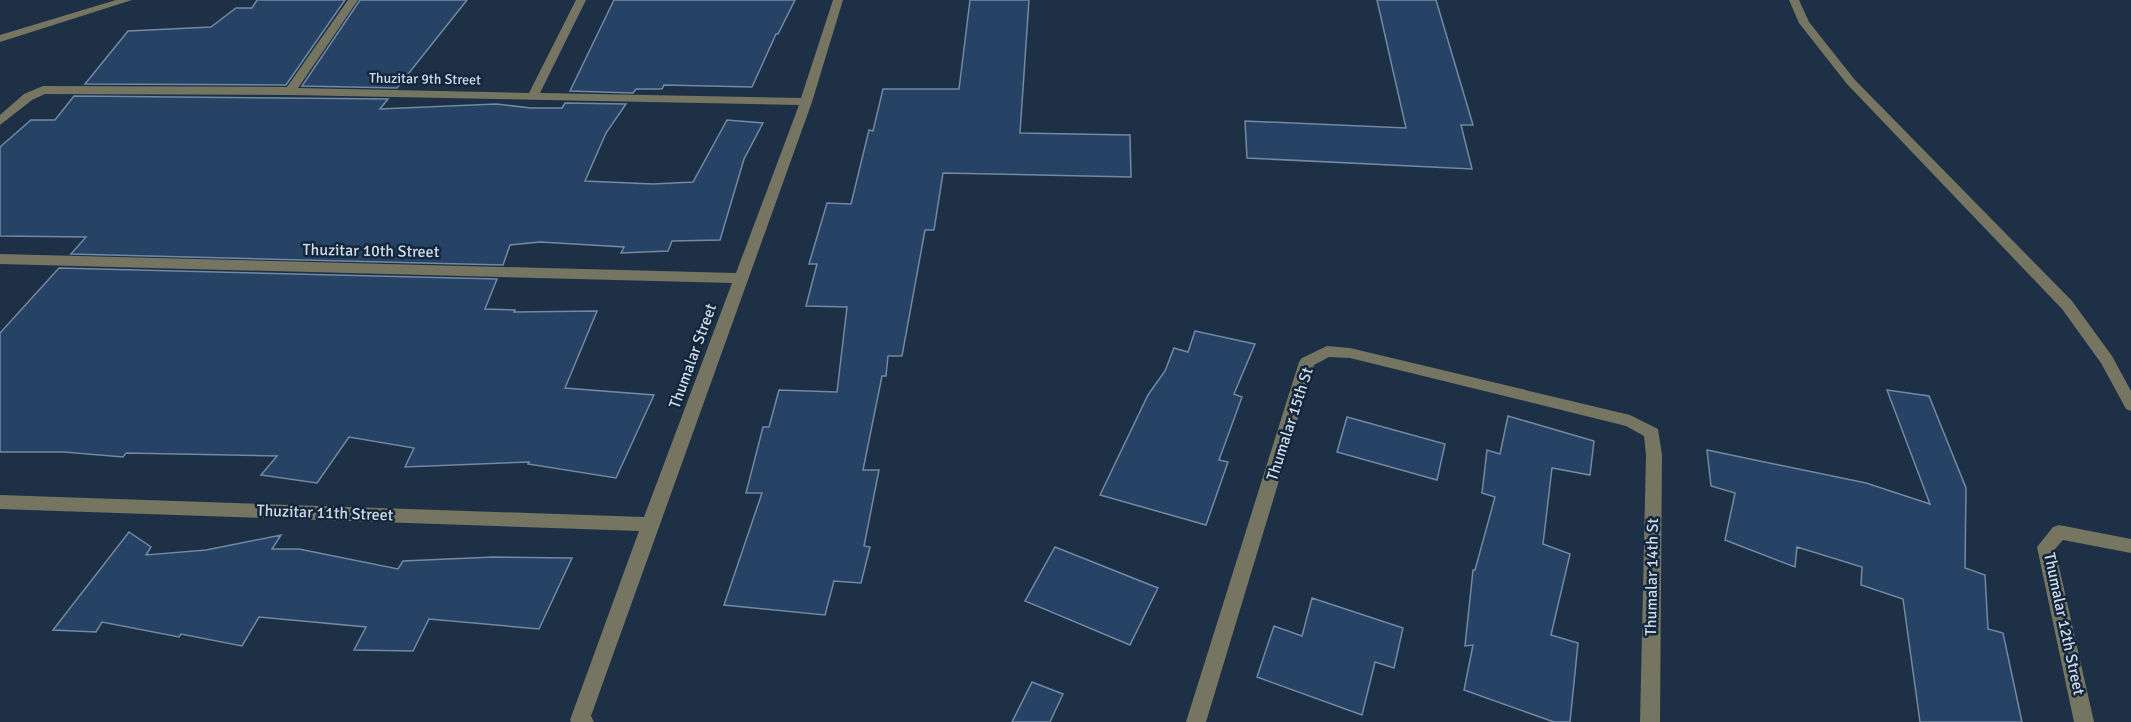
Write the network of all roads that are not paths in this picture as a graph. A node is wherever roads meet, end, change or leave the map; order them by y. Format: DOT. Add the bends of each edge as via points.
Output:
graph roads {
  1 [pos="127,0"];
  2 [pos="353,0"];
  3 [pos="581,0"];
  4 [pos="838,0"];
  5 [pos="1794,0"];
  6 [pos="0,39"];
  7 [pos="290,91"];
  8 [pos="533,96"];
  9 [pos="806,102"];
  10 [pos="0,120"];
  11 [pos="0,259"];
  12 [pos="741,278"];
  13 [pos="2131,405"];
  14 [pos="1652,433"];
  15 [pos="0,502"];
  16 [pos="650,524"];
  17 [pos="2131,546"];
  18 [pos="581,721"];
  19 [pos="1196,722"];
  20 [pos="1650,722"];
  21 [pos="2085,722"];
  1 -- 6 [label="street"];
  2 -- 7 [label="street"];
  3 -- 8 [label="street"];
  4 -- 9 [label="street, Thumalar Street"];
  5 -- 13 [label="street" via="1804,23 1851,82 2067,305 2107,360"];
  7 -- 8 [label="street, Thuzitar 9th Street"];
  7 -- 10 [label="street, Thuzitar 9th Street" via="43,90"];
  8 -- 9 [label="street, Thuzitar 9th Street"];
  9 -- 12 [label="street, Thumalar Street"];
  11 -- 12 [label="street, Thuzitar 10th Street"];
  12 -- 16 [label="street, Thumalar Street"];
  14 -- 19 [label="street, Thumalar 15th St" via="1630,421 1350,353 1327,351 1307,362"];
  14 -- 20 [label="street, Thumalar 14th St"];
  15 -- 16 [label="street, Thuzitar 11th Street"];
  16 -- 18 [label="street, Thumalar Street"];
  17 -- 21 [label="street, Thumalar 12th Street" via="2059,532 2046,547"];
}
